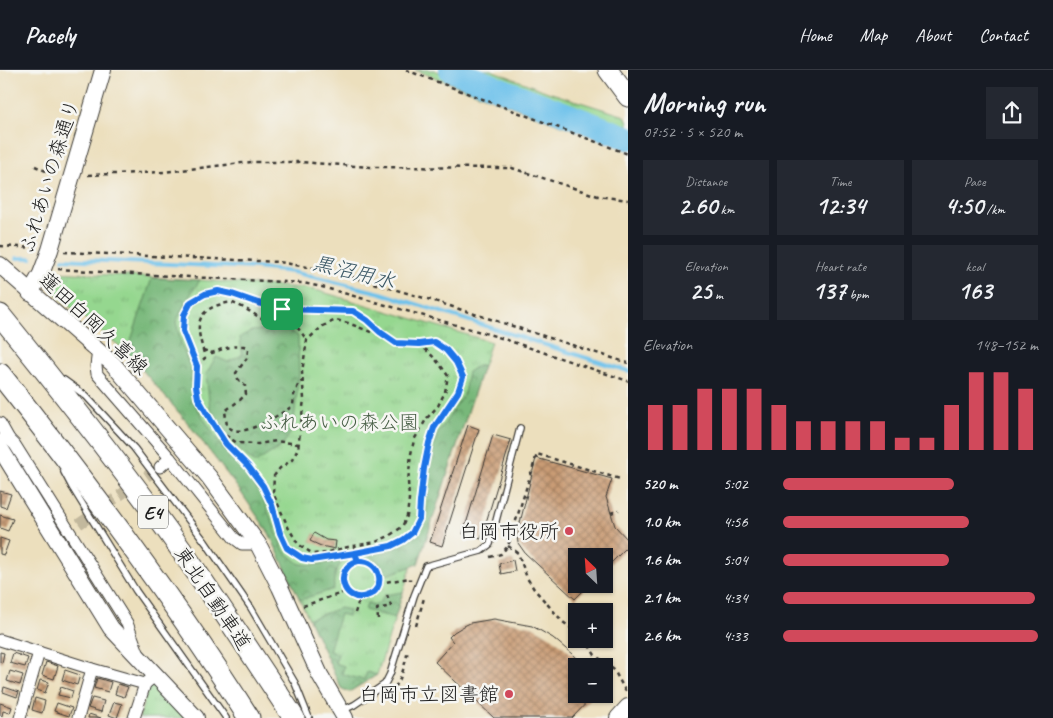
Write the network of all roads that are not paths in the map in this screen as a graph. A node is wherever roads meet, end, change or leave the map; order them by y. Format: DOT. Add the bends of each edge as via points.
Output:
graph roads {
  1 [pos="103,70"];
  2 [pos="608,70"];
  3 [pos="628,97"];
  4 [pos="0,265"];
  5 [pos="30,293"];
  6 [pos="0,315"];
  7 [pos="98,350"];
  8 [pos="36,360"];
  9 [pos="0,374"];
  10 [pos="38,421"];
  11 [pos="0,424"];
  12 [pos="520,428"];
  13 [pos="3,443"];
  14 [pos="55,454"];
  15 [pos="170,458"];
  16 [pos="59,462"];
  17 [pos="160,467"];
  18 [pos="258,544"];
  19 [pos="0,640"];
  20 [pos="39,652"];
  21 [pos="141,659"];
  22 [pos="92,669"];
  23 [pos="151,679"];
  24 [pos="627,699"];
  25 [pos="343,715"];
  26 [pos="20,718"];
  27 [pos="78,718"];
  28 [pos="134,718"];
  29 [pos="196,718"];
  30 [pos="226,718"];
  31 [pos="248,718"];
  32 [pos="294,718"];
  33 [pos="309,718"];
  34 [pos="618,718"];
  1 -- 5 [label="street, ふれあいの森通り" via="50,250"];
  2 -- 3 [label="main road"];
  4 -- 5 [label="street, 蓮田白岡久喜線"];
  5 -- 7 [label="street, 蓮田白岡久喜線"];
  6 -- 8 [label="highway, 東北自動車道 / E4"];
  7 -- 15 [label="street" via="97,374"];
  7 -- 18 [label="street, 蓮田白岡久喜線" via="209,477"];
  8 -- 32 [label="highway, 東北自動車道 / E4" via="167,530"];
  8 -- 33 [label="lane" via="86,396 134,448 206,542 251,608 295,683"];
  9 -- 10 [label="highway, 東北自動車道 / E4"];
  10 -- 14 [label="lane"];
  10 -- 31 [label="highway, 東北自動車道 / E4" via="157,582"];
  11 -- 13 [label="street"];
  12 -- 25 [label="lane" via="490,544 480,551 426,566 385,684"];
  13 -- 21 [label="street" via="111,628"];
  13 -- 21 [label="street" via="15,445 74,527 127,623"];
  15 -- 17 [label="street"];
  15 -- 18 [label="street" via="234,538 242,544"];
  16 -- 30 [label="lane" via="136,591"];
  18 -- 25 [label="street, 蓮田白岡久喜線" via="320,675"];
  19 -- 20 [label="street"];
  20 -- 22 [label="street"];
  20 -- 26 [label="street"];
  21 -- 23 [label="street"];
  22 -- 23 [label="street"];
  22 -- 27 [label="street"];
  23 -- 28 [label="street"];
  23 -- 29 [label="street"];
  24 -- 34 [label="street"];
}
